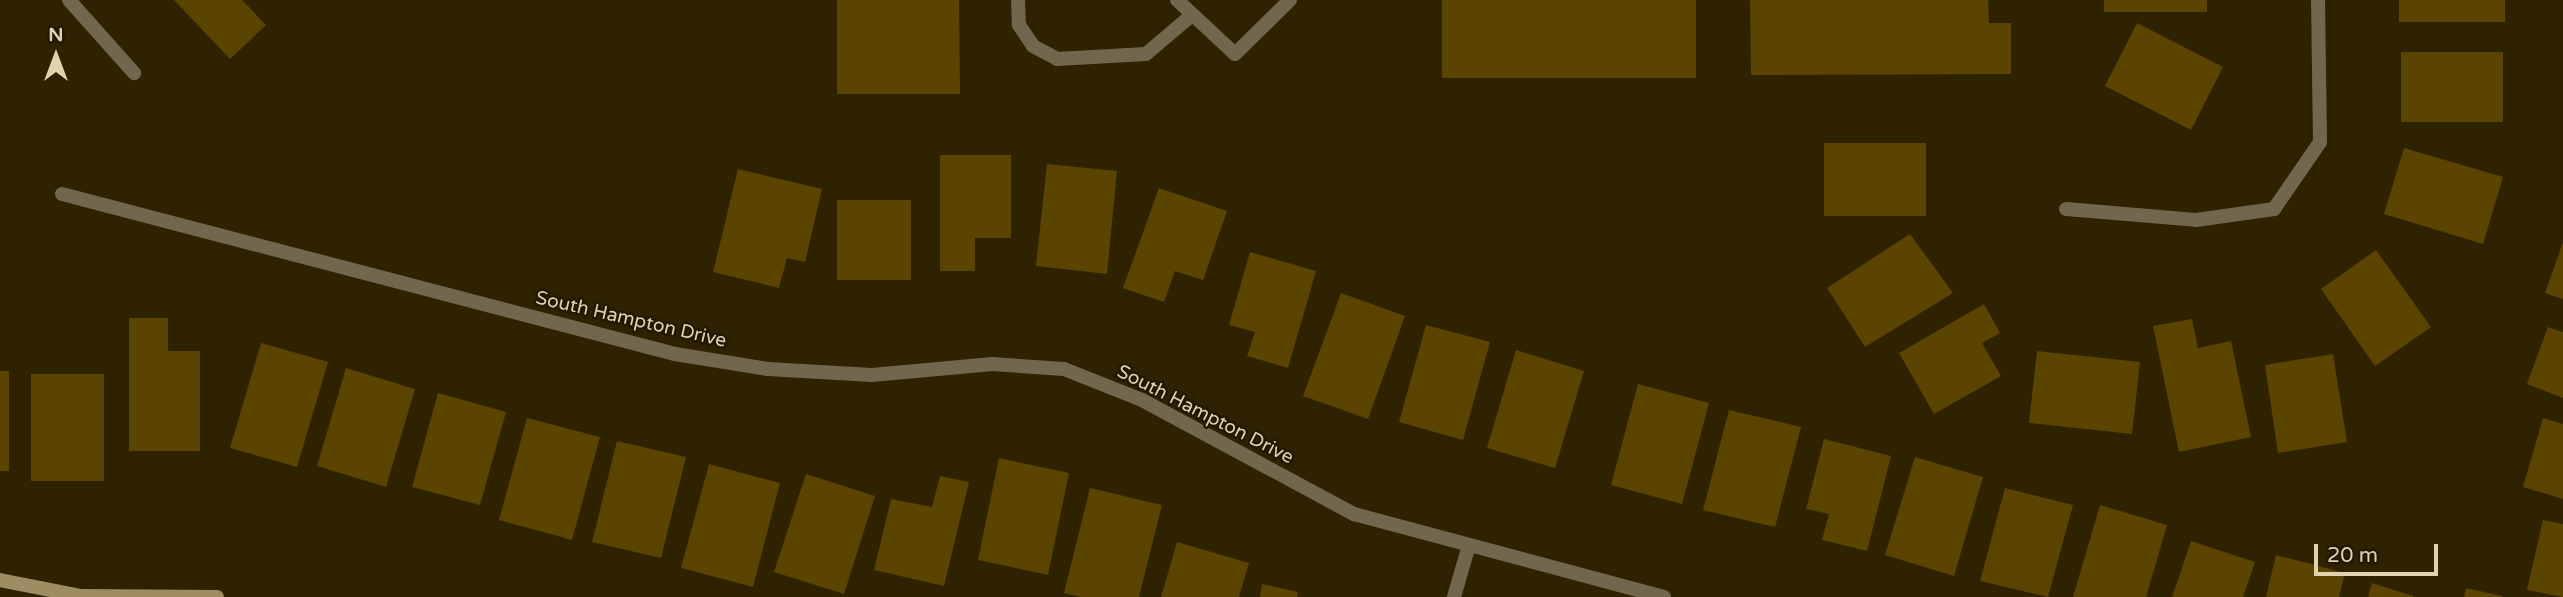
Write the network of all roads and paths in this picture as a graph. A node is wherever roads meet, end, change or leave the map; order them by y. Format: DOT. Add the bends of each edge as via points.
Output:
graph roads {
  1 [pos="69,0"];
  2 [pos="1018,0"];
  3 [pos="1177,0"];
  4 [pos="1290,0"];
  5 [pos="2318,0"];
  6 [pos="1192,15"];
  7 [pos="134,74"];
  8 [pos="62,194"];
  9 [pos="2066,209"];
  10 [pos="1469,545"];
  11 [pos="0,580"];
  12 [pos="79,596"];
  13 [pos="201,596"];
  14 [pos="217,597"];
  15 [pos="1454,597"];
  16 [pos="1664,597"];
  1 -- 7 [label="street"];
  2 -- 6 [label="street" via="1019,25 1033,46 1057,59 1146,54"];
  3 -- 6 [label="street"];
  4 -- 6 [label="street" via="1235,54"];
  5 -- 9 [label="street" via="2320,142 2274,209 2196,220"];
  8 -- 10 [label="street, South Hampton Drive" via="675,354 768,369 872,375 992,364 1064,369 1142,400 1354,514"];
  10 -- 15 [label="street"];
  10 -- 16 [label="street, South Hampton Drive"];
  11 -- 12 [label="street"];
  12 -- 13 [label="street"];
  13 -- 14 [label="street"];
}
